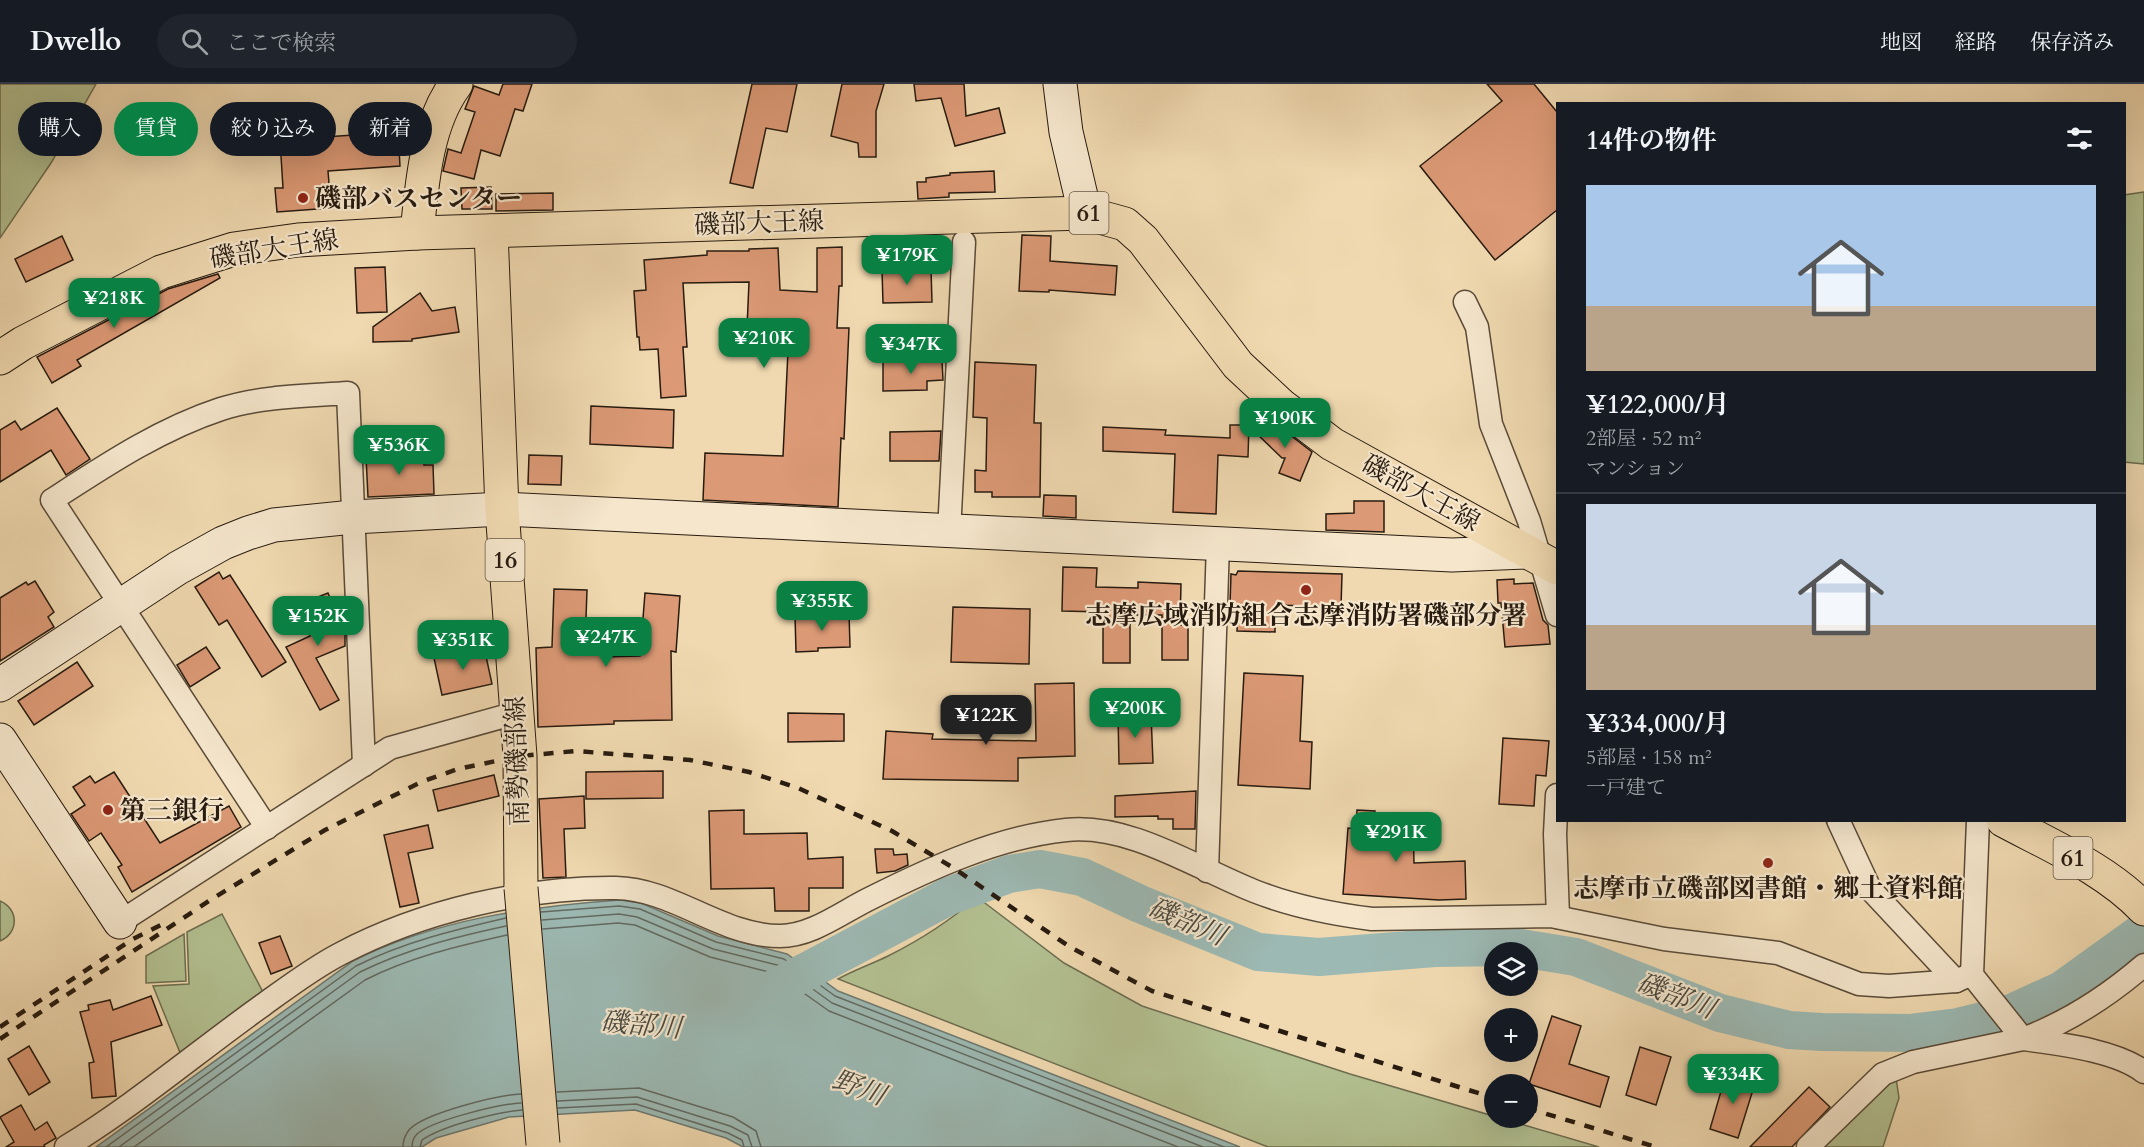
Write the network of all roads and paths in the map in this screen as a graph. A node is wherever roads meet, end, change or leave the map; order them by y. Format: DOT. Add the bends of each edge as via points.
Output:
graph roads {
  1 [pos="456,84"];
  2 [pos="1060,84"];
  3 [pos="1085,213"];
  4 [pos="491,231"];
  5 [pos="417,232"];
  6 [pos="964,242"];
  7 [pos="1465,302"];
  8 [pos="0,358"];
  9 [pos="502,509"];
  10 [pos="352,517"];
  11 [pos="949,532"];
  12 [pos="1218,544"];
  13 [pos="1541,560"];
  14 [pos="121,606"];
  15 [pos="1556,612"];
  16 [pos="0,685"];
  17 [pos="516,713"];
  18 [pos="0,740"];
  19 [pos="364,765"];
  20 [pos="1556,814"];
  21 [pos="1839,822"];
  22 [pos="1978,822"];
  23 [pos="2007,822"];
  24 [pos="267,828"];
  25 [pos="1206,871"];
  26 [pos="529,891"];
  27 [pos="2141,906"];
  28 [pos="1558,916"];
  29 [pos="120,922"];
  30 [pos="2144,965"];
  31 [pos="1964,978"];
  32 [pos="2023,1039"];
  33 [pos="2144,1072"];
  34 [pos="543,1145"];
  35 [pos="66,1147"];
  36 [pos="1808,1147"];
  1 -- 5 [label="main road" via="434,131"];
  2 -- 3 [label="street" via="1066,132"];
  3 -- 4 [label="main road, 磯部大王線 / 61"];
  3 -- 13 [label="main road, 磯部大王線 / 61" via="1125,224 1143,240 1238,365 1282,406 1332,444"];
  4 -- 5 [label="main road, 磯部大王線 / 61"];
  4 -- 9 [label="main road, 南勢磯部線 / 16"];
  5 -- 8 [label="main road, 磯部大王線 / 61" via="298,240 234,249 161,272"];
  6 -- 11 [label="street"];
  7 -- 13 [label="street" via="1478,327 1491,424"];
  9 -- 10 [label="street"];
  9 -- 11 [label="street"];
  9 -- 17 [label="main road, 南勢磯部線 / 16"];
  10 -- 14 [label="street" via="274,525 248,533 178,568"];
  10 -- 14 [label="street" via="348,393 271,398 184,423 111,462 52,500"];
  10 -- 19 [label="street"];
  11 -- 12 [label="street"];
  12 -- 13 [label="street"];
  12 -- 25 [label="street"];
  13 -- 15 [label="street"];
  14 -- 16 [label="street"];
  14 -- 24 [label="street"];
  17 -- 19 [label="street" via="390,748"];
  17 -- 26 [label="main road, 南勢磯部線 / 16"];
  18 -- 29 [label="street"];
  19 -- 24 [label="street"];
  20 -- 28 [label="street"];
  21 -- 31 [label="street" via="1870,889"];
  22 -- 31 [label="street"];
  23 -- 27 [label="main road, 61" via="2076,859"];
  24 -- 29 [label="street"];
  25 -- 26 [label="street" via="1109,831 1069,829 966,856 808,930 777,936 738,928 663,897 634,890"];
  25 -- 28 [label="street" via="1294,904 1372,919"];
  26 -- 34 [label="main road, 南勢磯部線 / 16, bridge"];
  26 -- 35 [label="street" via="401,926 338,954"];
  28 -- 31 [label="street" via="1664,939 1778,953 1859,984 1888,986"];
  30 -- 32 [label="street" via="2078,1014"];
  31 -- 32 [label="street" via="1988,997"];
  32 -- 33 [label="street" via="2077,1047"];
  32 -- 36 [label="street" via="1913,1062 1883,1074"];
}
